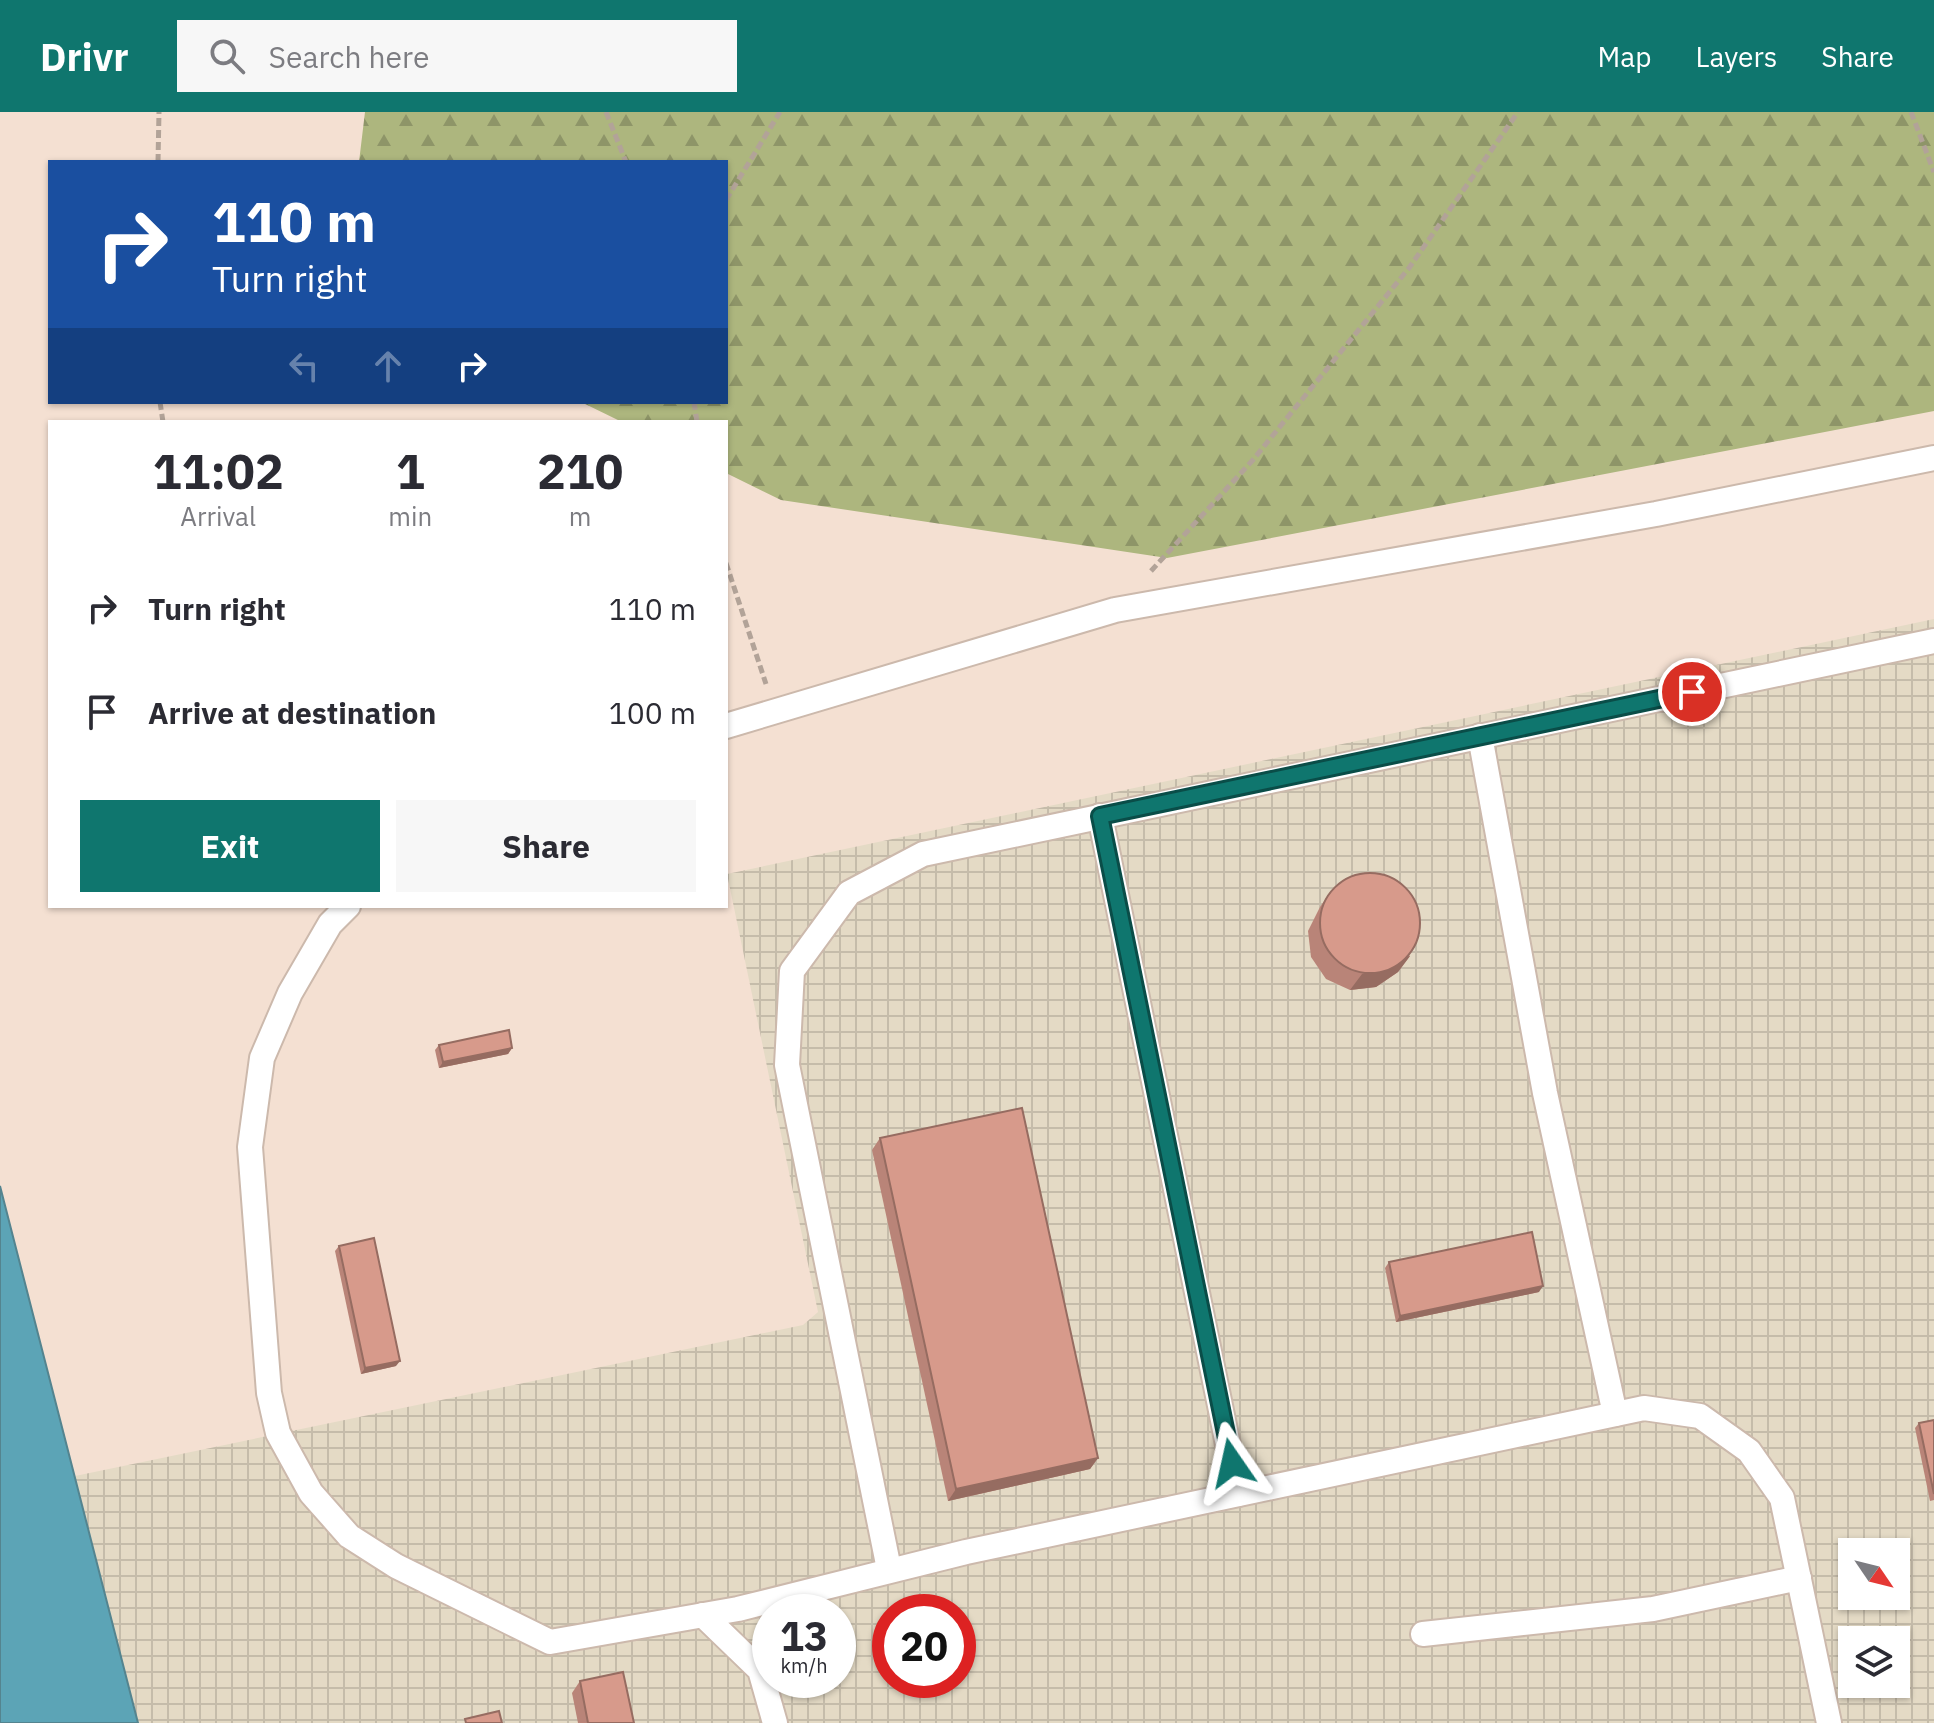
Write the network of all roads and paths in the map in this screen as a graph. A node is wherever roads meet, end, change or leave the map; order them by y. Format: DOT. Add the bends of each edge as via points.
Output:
graph roads {
  1 [pos="159,112"];
  2 [pos="606,112"];
  3 [pos="780,112"];
  4 [pos="1518,112"];
  5 [pos="1911,112"];
  6 [pos="158,160"];
  7 [pos="625,160"];
  8 [pos="1934,172"];
  9 [pos="728,197"];
  10 [pos="1934,458"];
  11 [pos="728,569"];
  12 [pos="1115,610"];
  13 [pos="1934,641"];
  14 [pos="775,711"];
  15 [pos="728,725"];
  16 [pos="1480,736"];
  17 [pos="1100,816"];
  18 [pos="346,908"];
  19 [pos="1615,1414"];
  20 [pos="1238,1494"];
  21 [pos="889,1569"];
  22 [pos="1799,1578"];
  23 [pos="703,1615"];
  24 [pos="1423,1634"];
  25 [pos="775,1723"];
  26 [pos="1829,1723"];
  1 -- 6 [label="path"];
  2 -- 7 [label="path"];
  3 -- 9 [label="path"];
  4 -- 12 [label="path" via="1409,268 1252,461"];
  5 -- 8 [label="path"];
  10 -- 12 [label="lane" via="1656,514"];
  11 -- 14 [label="path"];
  12 -- 14 [label="lane"];
  13 -- 16 [label="lane"];
  14 -- 15 [label="lane"];
  16 -- 17 [label="lane"];
  16 -- 19 [label="lane" via="1545,1093"];
  17 -- 20 [label="lane"];
  17 -- 21 [label="lane" via="923,854 849,893 792,971 787,1065"];
  18 -- 23 [label="lane" via="330,924 290,993 262,1058 250,1147 269,1393 278,1433 311,1493 349,1536 396,1566 550,1642"];
  19 -- 20 [label="lane"];
  19 -- 22 [label="lane" via="1644,1408 1700,1416 1749,1451 1782,1498"];
  20 -- 21 [label="lane"];
  21 -- 23 [label="lane"];
  22 -- 24 [label="lane" via="1653,1609"];
  22 -- 26 [label="lane"];
  23 -- 25 [label="lane" via="760,1670"];
}
